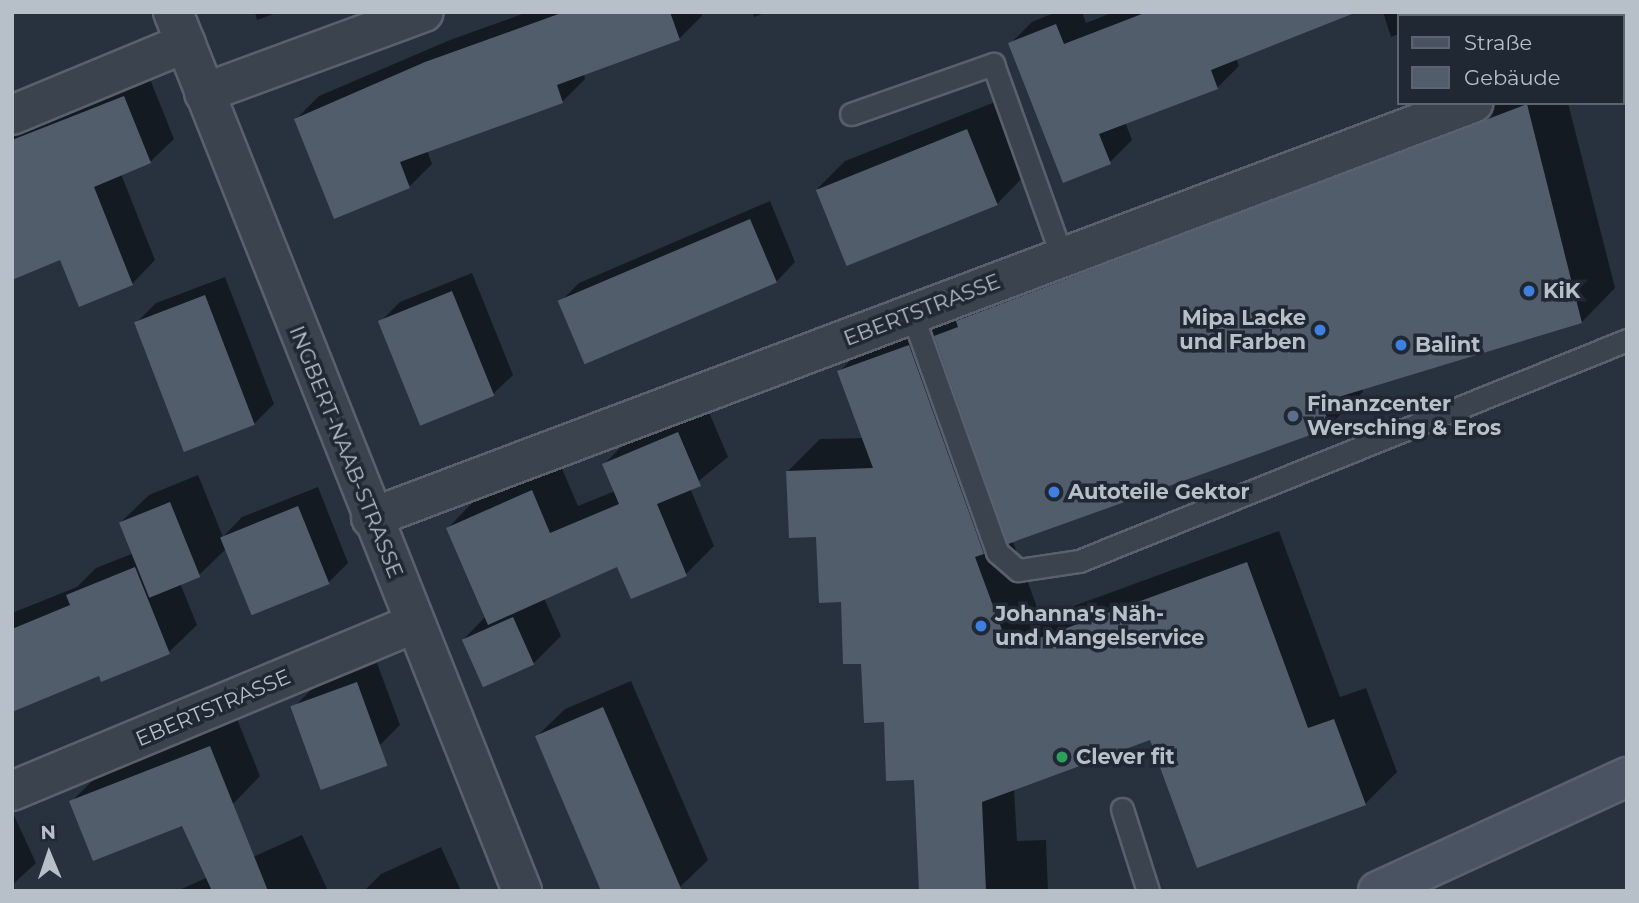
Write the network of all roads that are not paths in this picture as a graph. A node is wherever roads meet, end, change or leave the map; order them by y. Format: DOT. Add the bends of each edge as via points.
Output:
graph roads {
  1 [pos="424,12"];
  2 [pos="1626,12"];
  3 [pos="1627,18"];
  4 [pos="179,28"];
  5 [pos="204,93"];
  6 [pos="1467,105"];
  7 [pos="851,114"];
  8 [pos="12,115"];
  9 [pos="1062,257"];
  10 [pos="912,314"];
  11 [pos="1627,340"];
  12 [pos="371,517"];
  13 [pos="414,624"];
  14 [pos="1627,777"];
  15 [pos="12,791"];
  16 [pos="1122,810"];
  17 [pos="522,891"];
  18 [pos="1148,891"];
  19 [pos="1378,891"];
  1 -- 5 [label="street"];
  2 -- 3 [label="main road"];
  4 -- 5 [label="street, INGBERT-NAAB-STRASSE"];
  4 -- 8 [label="street"];
  5 -- 12 [label="street, INGBERT-NAAB-STRASSE"];
  6 -- 9 [label="street, EBERTSTRASSE"];
  7 -- 9 [label="lane" via="993,64"];
  9 -- 10 [label="street, EBERTSTRASSE"];
  10 -- 11 [label="lane" via="997,552 1018,570 1079,561"];
  10 -- 12 [label="street, EBERTSTRASSE"];
  12 -- 13 [label="street, INGBERT-NAAB-STRASSE"];
  13 -- 15 [label="street, EBERTSTRASSE"];
  13 -- 17 [label="street, INGBERT-NAAB-STRASSE"];
  14 -- 19 [label="main road"];
  16 -- 18 [label="lane"];
}
